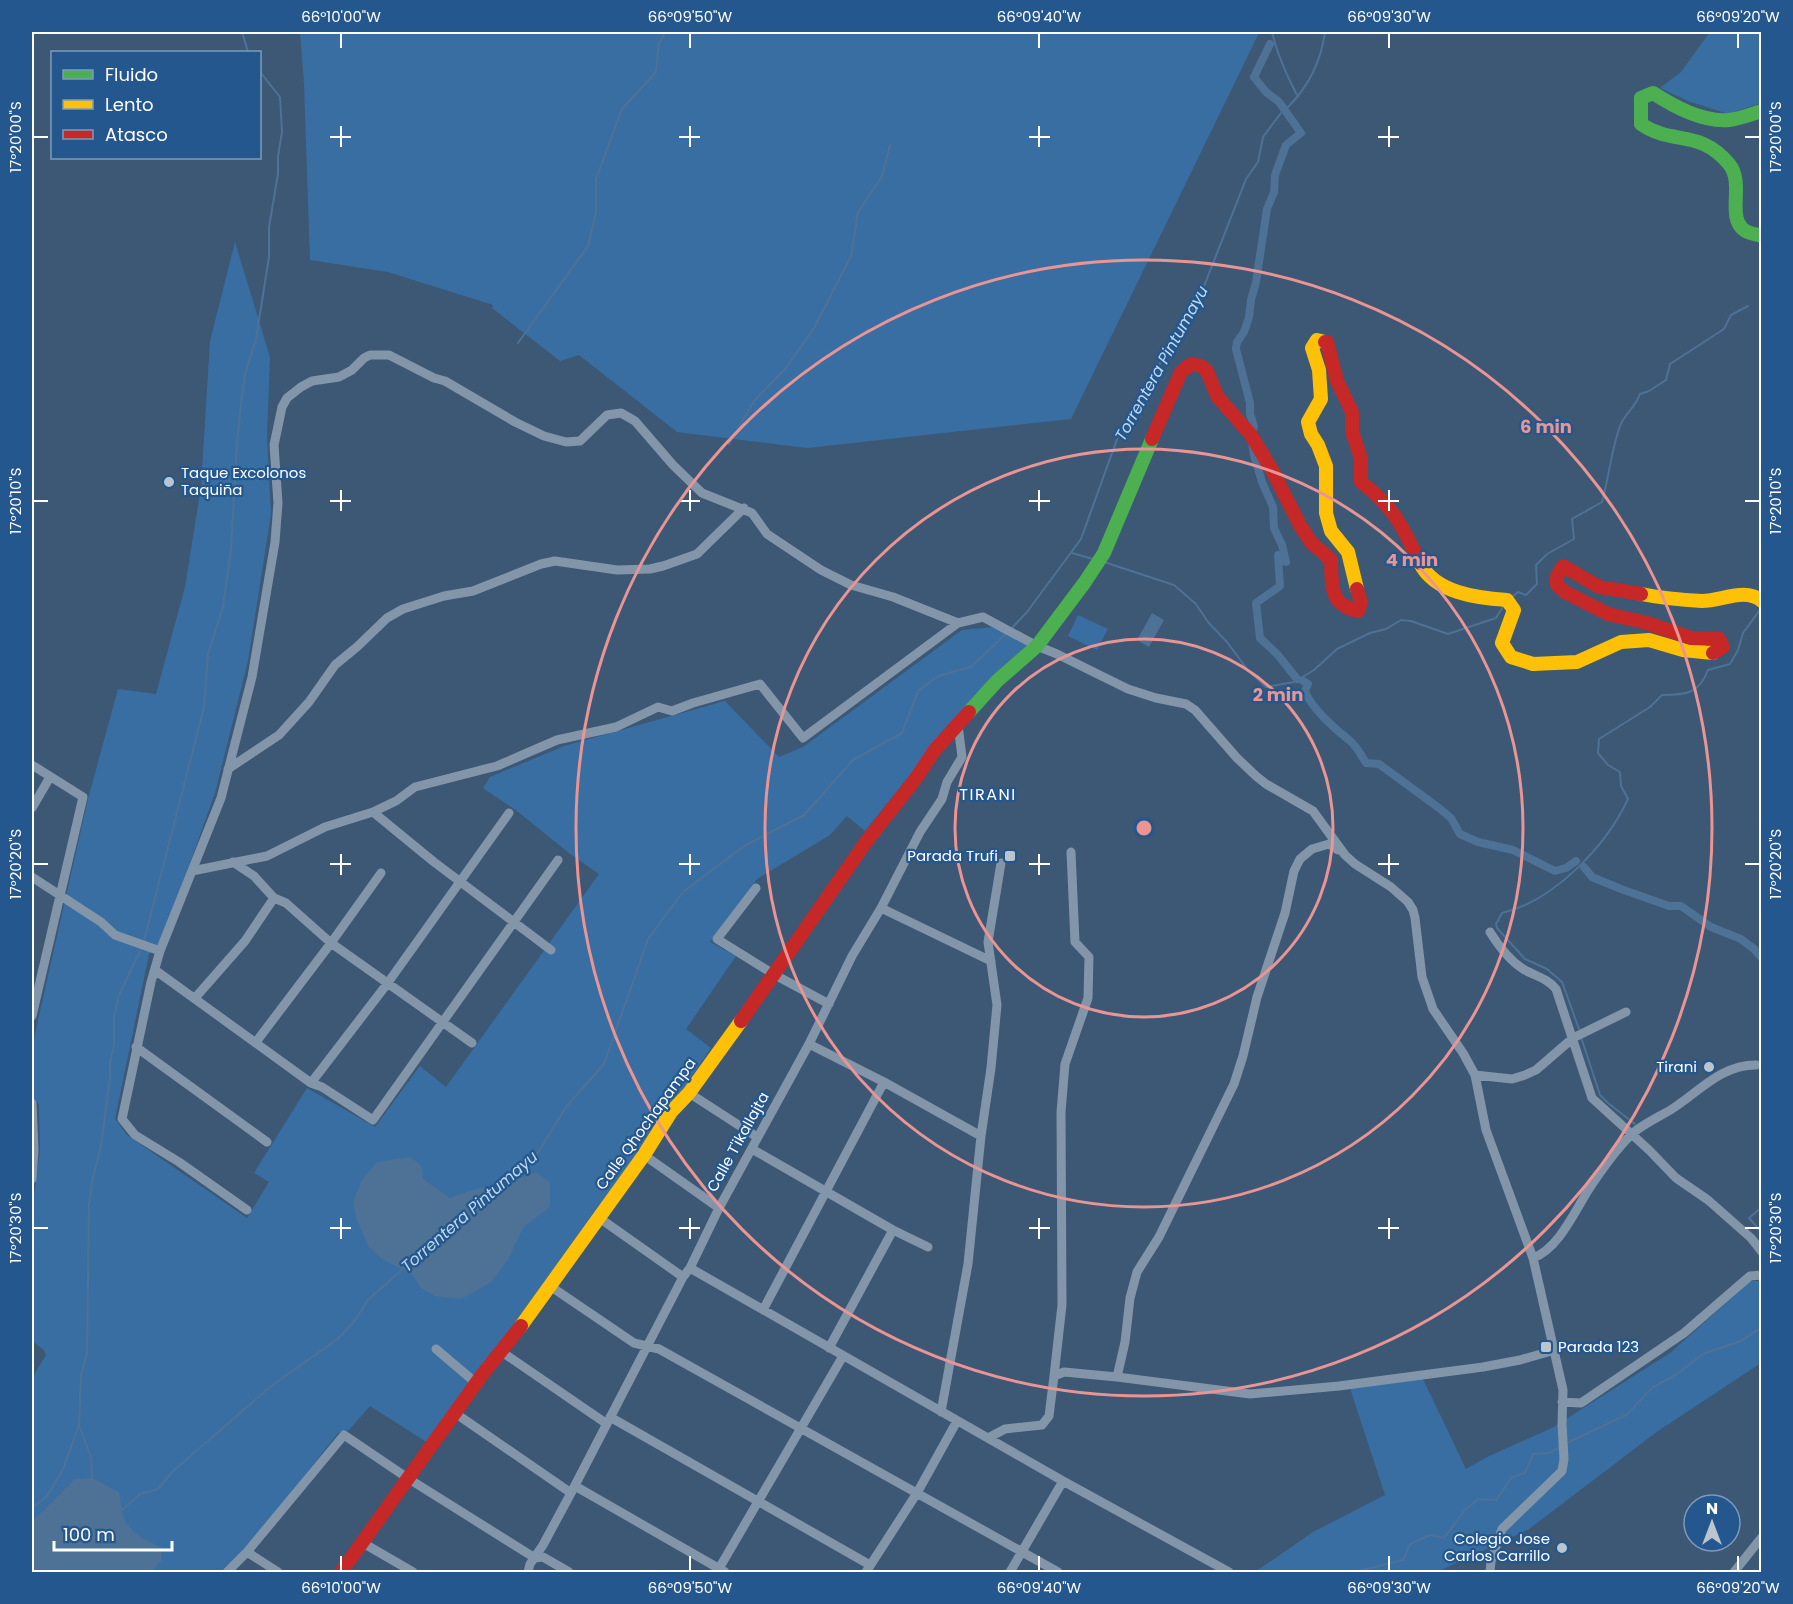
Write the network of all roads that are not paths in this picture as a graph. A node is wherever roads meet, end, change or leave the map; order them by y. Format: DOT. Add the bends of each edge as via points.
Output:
graph roads {
  1 [pos="1761,111"];
  2 [pos="1761,236"];
  3 [pos="744,508"];
  4 [pos="1761,601"];
  5 [pos="958,623"];
  6 [pos="1032,644"];
  7 [pos="958,725"];
  8 [pos="32,765"];
  9 [pos="228,769"];
  10 [pos="50,777"];
  11 [pos="32,808"];
  12 [pos="373,812"];
  13 [pos="509,813"];
  14 [pos="1071,852"];
  15 [pos="1345,855"];
  16 [pos="558,860"];
  17 [pos="233,862"];
  18 [pos="1001,863"];
  19 [pos="192,871"];
  20 [pos="381,873"];
  21 [pos="32,877"];
  22 [pos="461,882"];
  23 [pos="756,888"];
  24 [pos="59,895"];
  25 [pos="274,898"];
  26 [pos="881,908"];
  27 [pos="514,924"];
  28 [pos="1490,932"];
  29 [pos="331,943"];
  30 [pos="551,950"];
  31 [pos="160,951"];
  32 [pos="991,961"];
  33 [pos="155,970"];
  34 [pos="775,975"];
  35 [pos="387,984"];
  36 [pos="35,988"];
  37 [pos="195,998"];
  38 [pos="829,1004"];
  39 [pos="1626,1012"];
  40 [pos="32,1016"];
  41 [pos="444,1022"];
  42 [pos="1573,1038"];
  43 [pos="256,1042"];
  44 [pos="472,1043"];
  45 [pos="809,1044"];
  46 [pos="136,1047"];
  47 [pos="1756,1065"];
  48 [pos="1475,1075"];
  49 [pos="884,1082"];
  50 [pos="311,1083"];
  51 [pos="689,1093"];
  52 [pos="32,1103"];
  53 [pos="1632,1134"];
  54 [pos="981,1136"];
  55 [pos="757,1137"];
  56 [pos="267,1142"];
  57 [pos="752,1149"];
  58 [pos="644,1155"];
  59 [pos="32,1179"];
  60 [pos="826,1192"];
  61 [pos="719,1208"];
  62 [pos="247,1210"];
  63 [pos="598,1217"];
  64 [pos="893,1230"];
  65 [pos="928,1247"];
  66 [pos="1761,1252"];
  67 [pos="1533,1258"];
  68 [pos="690,1268"];
  69 [pos="1761,1275"];
  70 [pos="683,1277"];
  71 [pos="550,1286"];
  72 [pos="763,1310"];
  73 [pos="647,1347"];
  74 [pos="829,1348"];
  75 [pos="436,1349"];
  76 [pos="1555,1350"];
  77 [pos="502,1352"];
  78 [pos="843,1356"];
  79 [pos="1054,1376"];
  80 [pos="1118,1377"];
  81 [pos="476,1383"];
  82 [pos="1562,1402"];
  83 [pos="941,1412"];
  84 [pos="455,1413"];
  85 [pos="957,1420"];
  86 [pos="608,1421"];
  87 [pos="803,1427"];
  88 [pos="988,1438"];
  89 [pos="409,1479"];
  90 [pos="1063,1481"];
  91 [pos="573,1490"];
  92 [pos="917,1493"];
  93 [pos="759,1502"];
  94 [pos="1761,1537"];
  95 [pos="363,1543"];
  96 [pos="247,1552"];
  97 [pos="1022,1552"];
  98 [pos="535,1558"];
  99 [pos="868,1569"];
  100 [pos="721,1571"];
  101 [pos="227,1572"];
  102 [pos="278,1572"];
  103 [pos="341,1572"];
  104 [pos="413,1572"];
  105 [pos="528,1572"];
  106 [pos="569,1572"];
  107 [pos="1010,1572"];
  108 [pos="1058,1572"];
  109 [pos="1230,1572"];
  110 [pos="1490,1572"];
  111 [pos="1734,1572"];
  1 -- 2 [label="street" via="1729,120 1695,115 1653,93 1641,98 1641,124 1651,132 1695,139 1732,167 1738,180 1738,224 1744,231"];
  3 -- 5 [label="street" via="767,534 821,570 851,585"];
  3 -- 9 [label="street" via="697,554 663,566 617,570 555,561 473,591 403,609 387,618 334,665 309,702 279,735"];
  3 -- 9 [label="street" via="702,494 635,421 621,413 607,415 580,441 566,442 515,422 445,381 389,355 370,355 339,377 312,381 282,407 274,445 278,503 274,549 252,677"];
  4 -- 6 [label="street, Calle Qhochapampa" via="1756,596 1731,595 1705,601 1599,587 1563,566 1557,585 1608,614 1647,622 1691,638 1719,639 1723,647 1713,653 1683,650 1649,640 1621,642 1577,662 1533,664 1511,657 1502,643 1514,610 1507,600 1460,593 1426,575 1400,521 1382,498 1361,482 1352,412 1337,381 1327,342 1317,340 1312,348 1319,370 1321,399 1308,422 1326,466 1326,513 1331,531 1348,552 1361,603 1358,611 1346,610 1338,604 1332,586 1331,560 1301,527 1251,435 1217,396 1207,371 1191,364 1181,372 1170,394 1104,553 1052,628"];
  5 -- 6 [label="street" via="983,617"];
  5 -- 12 [label="street" via="803,738 760,684 672,711 658,707 616,728 557,740 496,766 415,788"];
  6 -- 7 [label="street, Calle Qhochapampa"];
  6 -- 15 [label="street" via="1128,689 1186,704 1195,710 1256,776 1313,811"];
  7 -- 26 [label="street, Calle T'ikallajta" via="962,757"];
  7 -- 34 [label="street, Calle Qhochapampa" via="866,842"];
  8 -- 10 [label="street"];
  9 -- 19 [label="street" via="221,798"];
  10 -- 11 [label="street"];
  10 -- 24 [label="street" via="83,797"];
  12 -- 17 [label="street" via="325,827 267,856"];
  12 -- 22 [label="street"];
  13 -- 22 [label="street"];
  14 -- 79 [label="street" via="1075,942 1089,957 1088,998 1065,1064 1061,1112 1062,1305"];
  15 -- 48 [label="street" via="1391,887 1413,910 1422,976 1433,1009"];
  15 -- 80 [label="street" via="1329,844 1312,849 1294,871 1234,1084 1159,1238 1137,1272"];
  16 -- 27 [label="street"];
  17 -- 19 [label="street"];
  17 -- 25 [label="street" via="254,876"];
  18 -- 32 [label="street" via="988,942"];
  19 -- 31 [label="street"];
  20 -- 29 [label="street"];
  21 -- 24 [label="street"];
  22 -- 27 [label="street"];
  22 -- 35 [label="street"];
  23 -- 34 [label="street" via="717,939"];
  24 -- 31 [label="street" via="115,935"];
  24 -- 36 [label="street"];
  25 -- 29 [label="street" via="286,903"];
  25 -- 37 [label="street" via="245,940"];
  26 -- 32 [label="street"];
  26 -- 38 [label="street, Calle T'ikallajta"];
  27 -- 30 [label="street"];
  27 -- 41 [label="street"];
  28 -- 42 [label="street" via="1523,969 1556,989"];
  29 -- 35 [label="street"];
  29 -- 43 [label="street"];
  31 -- 33 [label="street"];
  32 -- 54 [label="street" via="998,1005"];
  33 -- 37 [label="street"];
  33 -- 46 [label="street"];
  34 -- 38 [label="street"];
  34 -- 51 [label="street, Calle Qhochapampa"];
  35 -- 41 [label="street"];
  35 -- 50 [label="street"];
  36 -- 40 [label="street"];
  37 -- 43 [label="street"];
  38 -- 45 [label="street, Calle T'ikallajta"];
  39 -- 42 [label="street"];
  41 -- 44 [label="street"];
  41 -- 50 [label="street" via="373,1120"];
  42 -- 48 [label="street" via="1525,1075 1512,1079"];
  42 -- 53 [label="street" via="1592,1098"];
  43 -- 50 [label="street"];
  45 -- 49 [label="street"];
  45 -- 55 [label="street, Calle T'ikallajta"];
  46 -- 56 [label="street"];
  46 -- 62 [label="street" via="122,1119 130,1131"];
  47 -- 53 [label="street" via="1745,1065 1712,1079"];
  48 -- 67 [label="street" via="1486,1130"];
  49 -- 54 [label="street"];
  49 -- 60 [label="street"];
  51 -- 55 [label="street"];
  51 -- 58 [label="street, Calle Qhochapampa" via="671,1112"];
  52 -- 59 [label="street"];
  53 -- 66 [label="street" via="1676,1178 1751,1238"];
  53 -- 67 [label="street" via="1594,1181 1556,1241 1544,1254"];
  54 -- 83 [label="street" via="968,1264"];
  55 -- 57 [label="street, Calle T'ikallajta"];
  57 -- 60 [label="street"];
  57 -- 61 [label="street, Calle T'ikallajta"];
  58 -- 61 [label="street"];
  58 -- 63 [label="street, Calle Qhochapampa"];
  60 -- 64 [label="street"];
  60 -- 72 [label="street"];
  61 -- 68 [label="street, Calle T'ikallajta"];
  63 -- 70 [label="street"];
  63 -- 71 [label="street, Calle Qhochapampa"];
  64 -- 65 [label="street"];
  64 -- 74 [label="street"];
  67 -- 76 [label="street"];
  68 -- 70 [label="street, Calle T'ikallajta"];
  68 -- 72 [label="street"];
  69 -- 82 [label="street" via="1750,1276 1684,1333 1581,1403"];
  70 -- 73 [label="street, Calle T'ikallajta"];
  71 -- 73 [label="street" via="634,1343"];
  71 -- 77 [label="street, Calle Qhochapampa"];
  72 -- 74 [label="street"];
  73 -- 86 [label="street, Calle T'ikallajta"];
  73 -- 87 [label="street" via="659,1348"];
  74 -- 78 [label="street"];
  75 -- 81 [label="street"];
  76 -- 80 [label="street" via="1483,1367 1250,1395"];
  76 -- 82 [label="street"];
  77 -- 81 [label="street, Calle Qhochapampa"];
  77 -- 86 [label="street"];
  78 -- 83 [label="street"];
  78 -- 87 [label="street"];
  79 -- 80 [label="street" via="1065,1372"];
  79 -- 88 [label="street" via="1048,1416 1042,1425 1005,1429"];
  81 -- 84 [label="street, Calle Qhochapampa"];
  82 -- 110 [label="street" via="1562,1471 1502,1529"];
  83 -- 85 [label="street"];
  84 -- 89 [label="street, Calle Qhochapampa"];
  84 -- 91 [label="street"];
  85 -- 88 [label="street"];
  85 -- 92 [label="street"];
  86 -- 91 [label="street, Calle T'ikallajta"];
  86 -- 93 [label="street"];
  87 -- 92 [label="street"];
  87 -- 93 [label="street"];
  88 -- 90 [label="street"];
  89 -- 95 [label="street, Calle Qhochapampa"];
  89 -- 96 [label="street" via="344,1435"];
  89 -- 98 [label="street"];
  90 -- 97 [label="street"];
  90 -- 109 [label="street"];
  91 -- 98 [label="street, Calle T'ikallajta"];
  91 -- 100 [label="street"];
  92 -- 97 [label="street"];
  92 -- 99 [label="street"];
  93 -- 99 [label="street"];
  93 -- 100 [label="street"];
  94 -- 111 [label="street"];
  95 -- 103 [label="street, Calle Qhochapampa"];
  95 -- 104 [label="street"];
  96 -- 101 [label="street"];
  96 -- 102 [label="street"];
  97 -- 107 [label="street"];
  97 -- 108 [label="street"];
  98 -- 105 [label="street, Calle T'ikallajta"];
  98 -- 106 [label="street" via="543,1557"];
}
